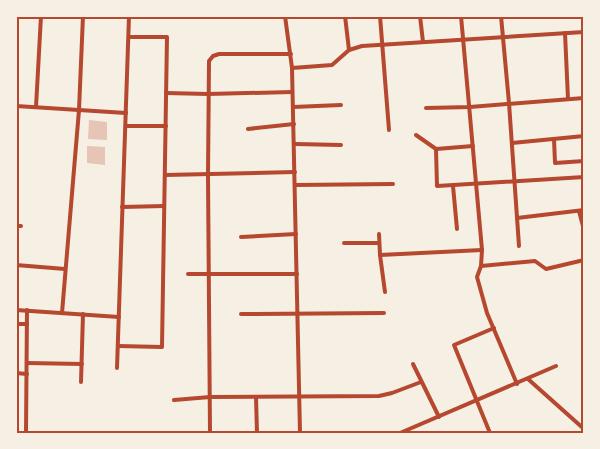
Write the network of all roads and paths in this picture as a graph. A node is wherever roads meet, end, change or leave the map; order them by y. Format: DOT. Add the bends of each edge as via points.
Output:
graph roads {
  1 [pos="41,16"];
  2 [pos="83,16"];
  3 [pos="129,16"];
  4 [pos="285,16"];
  5 [pos="344,16"];
  6 [pos="380,16"];
  7 [pos="420,16"];
  8 [pos="462,16"];
  9 [pos="501,16"];
  10 [pos="584,32"];
  11 [pos="565,33"];
  12 [pos="129,37"];
  13 [pos="503,37"];
  14 [pos="464,39"];
  15 [pos="423,42"];
  16 [pos="383,45"];
  17 [pos="347,51"];
  18 [pos="291,54"];
  19 [pos="292,68"];
  20 [pos="292,92"];
  21 [pos="166,93"];
  22 [pos="208,94"];
  23 [pos="584,98"];
  24 [pos="568,99"];
  25 [pos="510,103"];
  26 [pos="341,105"];
  27 [pos="16,106"];
  28 [pos="36,107"];
  29 [pos="293,107"];
  30 [pos="470,107"];
  31 [pos="426,108"];
  32 [pos="79,110"];
  33 [pos="126,113"];
  34 [pos="294,124"];
  35 [pos="126,126"];
  36 [pos="166,126"];
  37 [pos="248,129"];
  38 [pos="389,130"];
  39 [pos="416,135"];
  40 [pos="584,136"];
  41 [pos="554,139"];
  42 [pos="512,143"];
  43 [pos="294,144"];
  44 [pos="341,144"];
  45 [pos="473,146"];
  46 [pos="436,149"];
  47 [pos="584,162"];
  48 [pos="295,172"];
  49 [pos="165,176"];
  50 [pos="208,176"];
  51 [pos="584,177"];
  52 [pos="515,182"];
  53 [pos="392,184"];
  54 [pos="295,185"];
  55 [pos="476,185"];
  56 [pos="453,186"];
  57 [pos="164,206"];
  58 [pos="122,207"];
  59 [pos="581,211"];
  60 [pos="517,218"];
  61 [pos="456,229"];
  62 [pos="584,230"];
  63 [pos="296,234"];
  64 [pos="379,234"];
  65 [pos="241,237"];
  66 [pos="379,242"];
  67 [pos="344,243"];
  68 [pos="519,246"];
  69 [pos="482,250"];
  70 [pos="380,255"];
  71 [pos="584,260"];
  72 [pos="16,265"];
  73 [pos="481,266"];
  74 [pos="65,270"];
  75 [pos="188,274"];
  76 [pos="297,274"];
  77 [pos="209,275"];
  78 [pos="385,292"];
  79 [pos="16,310"];
  80 [pos="27,310"];
  81 [pos="62,313"];
  82 [pos="384,313"];
  83 [pos="82,314"];
  84 [pos="241,314"];
  85 [pos="298,314"];
  86 [pos="119,317"];
  87 [pos="16,324"];
  88 [pos="27,324"];
  89 [pos="494,328"];
  90 [pos="118,346"];
  91 [pos="27,363"];
  92 [pos="82,364"];
  93 [pos="413,364"];
  94 [pos="556,366"];
  95 [pos="118,368"];
  96 [pos="16,373"];
  97 [pos="27,374"];
  98 [pos="528,379"];
  99 [pos="81,382"];
  100 [pos="421,382"];
  101 [pos="517,384"];
  102 [pos="210,397"];
  103 [pos="256,397"];
  104 [pos="299,397"];
  105 [pos="174,400"];
  106 [pos="477,401"];
  107 [pos="439,417"];
  108 [pos="584,429"];
  109 [pos="26,433"];
  110 [pos="210,433"];
  111 [pos="257,433"];
  112 [pos="300,433"];
  113 [pos="400,433"];
  114 [pos="490,433"];
  1 -- 28 [label="street"];
  2 -- 32 [label="street"];
  3 -- 12 [label="street"];
  4 -- 18 [label="street"];
  5 -- 17 [label="street"];
  6 -- 16 [label="street"];
  7 -- 15 [label="street"];
  8 -- 14 [label="street"];
  9 -- 13 [label="street"];
  10 -- 11 [label="street"];
  11 -- 13 [label="street"];
  11 -- 24 [label="street"];
  12 -- 21 [label="street" via="167,37"];
  12 -- 33 [label="street"];
  13 -- 14 [label="street"];
  13 -- 25 [label="street"];
  14 -- 15 [label="street"];
  14 -- 30 [label="street"];
  15 -- 16 [label="street"];
  16 -- 17 [label="street"];
  16 -- 38 [label="street"];
  17 -- 19 [label="street" via="335,64"];
  18 -- 19 [label="street"];
  18 -- 22 [label="street" via="213,56 209,61"];
  19 -- 20 [label="street"];
  20 -- 22 [label="street"];
  20 -- 29 [label="street"];
  21 -- 22 [label="street"];
  21 -- 36 [label="street"];
  22 -- 50 [label="street"];
  23 -- 24 [label="street"];
  24 -- 25 [label="street"];
  25 -- 30 [label="street"];
  25 -- 42 [label="street"];
  26 -- 29 [label="street"];
  27 -- 28 [label="street"];
  28 -- 32 [label="street"];
  29 -- 34 [label="street"];
  30 -- 31 [label="street"];
  30 -- 45 [label="street"];
  32 -- 33 [label="street"];
  32 -- 74 [label="street"];
  33 -- 35 [label="street"];
  34 -- 37 [label="street"];
  34 -- 43 [label="street"];
  35 -- 36 [label="street"];
  35 -- 58 [label="street"];
  36 -- 49 [label="street"];
  39 -- 46 [label="street"];
  40 -- 41 [label="street"];
  41 -- 42 [label="street"];
  41 -- 47 [label="street" via="555,163"];
  42 -- 52 [label="street"];
  43 -- 44 [label="street"];
  43 -- 48 [label="street"];
  45 -- 46 [label="street"];
  45 -- 55 [label="street"];
  46 -- 56 [label="street" via="438,186"];
  48 -- 50 [label="street"];
  48 -- 54 [label="street"];
  49 -- 50 [label="street"];
  49 -- 57 [label="street"];
  50 -- 77 [label="street"];
  51 -- 52 [label="street"];
  52 -- 55 [label="street"];
  52 -- 60 [label="street"];
  53 -- 54 [label="street"];
  54 -- 63 [label="street"];
  55 -- 56 [label="street"];
  55 -- 69 [label="street"];
  56 -- 61 [label="street"];
  57 -- 58 [label="street"];
  57 -- 90 [label="street" via="162,347"];
  58 -- 86 [label="street"];
  59 -- 60 [label="street"];
  59 -- 62 [label="street"];
  60 -- 68 [label="street"];
  63 -- 65 [label="street"];
  63 -- 76 [label="street"];
  64 -- 66 [label="street"];
  66 -- 67 [label="street"];
  66 -- 70 [label="street"];
  69 -- 70 [label="street"];
  69 -- 73 [label="street"];
  70 -- 78 [label="street"];
  71 -- 73 [label="street" via="546,269 535,261"];
  72 -- 74 [label="street"];
  73 -- 89 [label="street" via="477,277"];
  74 -- 81 [label="street"];
  75 -- 77 [label="street"];
  76 -- 77 [label="street"];
  76 -- 85 [label="street"];
  77 -- 102 [label="street"];
  79 -- 80 [label="street"];
  80 -- 81 [label="street"];
  80 -- 88 [label="street"];
  81 -- 83 [label="street"];
  82 -- 85 [label="street"];
  83 -- 86 [label="street"];
  83 -- 92 [label="street"];
  84 -- 85 [label="street"];
  85 -- 104 [label="street"];
  86 -- 90 [label="street"];
  87 -- 88 [label="street"];
  88 -- 91 [label="street"];
  89 -- 101 [label="street"];
  89 -- 106 [label="street" via="454,346"];
  90 -- 95 [label="street"];
  91 -- 92 [label="street"];
  91 -- 97 [label="street"];
  92 -- 99 [label="street"];
  93 -- 100 [label="street"];
  94 -- 98 [label="street"];
  96 -- 97 [label="street"];
  97 -- 109 [label="street"];
  98 -- 101 [label="street"];
  98 -- 108 [label="street"];
  100 -- 104 [label="street" via="379,396"];
  100 -- 107 [label="street"];
  101 -- 106 [label="street"];
  102 -- 103 [label="street"];
  102 -- 105 [label="street"];
  102 -- 110 [label="street"];
  103 -- 104 [label="street"];
  103 -- 111 [label="street"];
  104 -- 112 [label="street"];
  106 -- 107 [label="street"];
  106 -- 114 [label="street"];
  107 -- 113 [label="street"];
}
